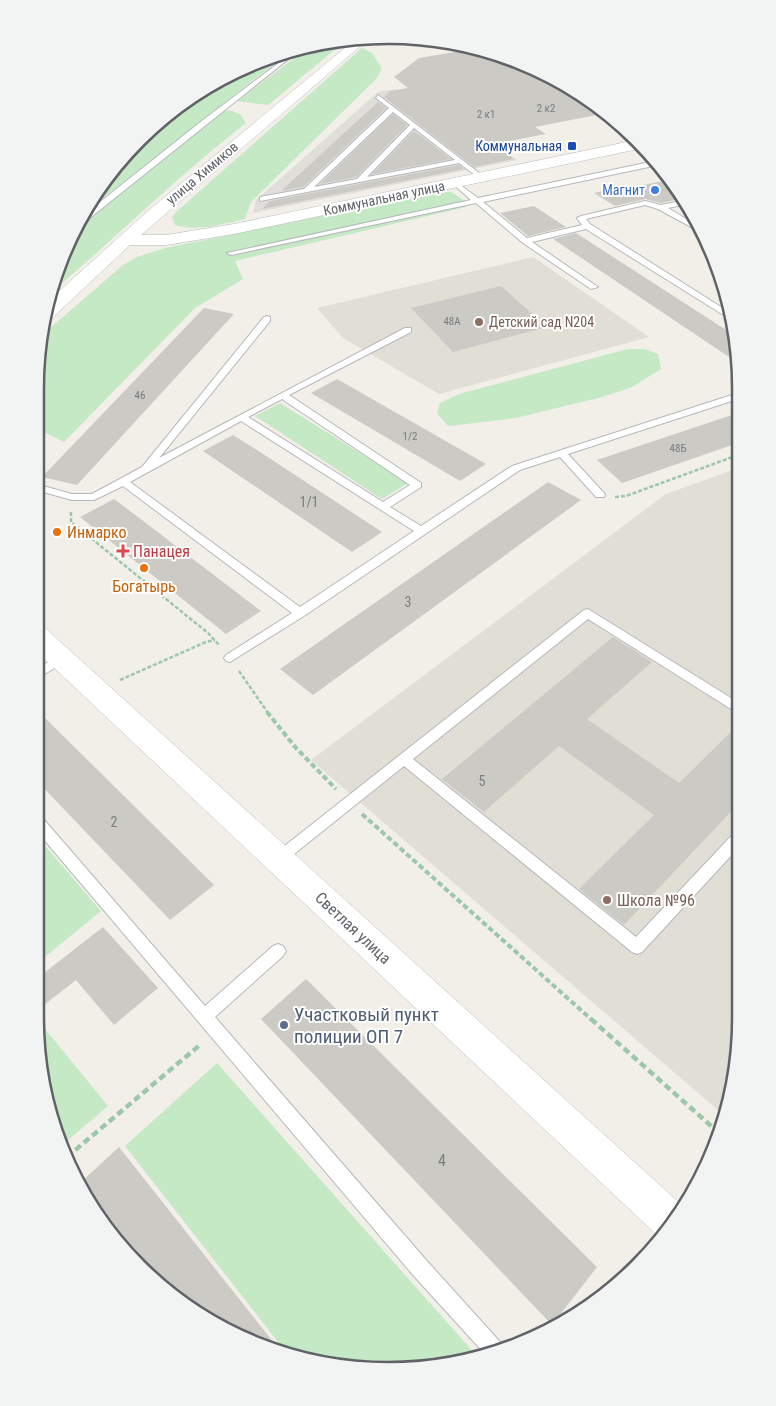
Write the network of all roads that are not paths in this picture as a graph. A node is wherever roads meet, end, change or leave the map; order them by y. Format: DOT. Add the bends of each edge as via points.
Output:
graph roads {
  1 [pos="355,45"];
  2 [pos="287,59"];
  3 [pos="378,96"];
  4 [pos="393,108"];
  5 [pos="414,125"];
  6 [pos="632,146"];
  7 [pos="460,160"];
  8 [pos="650,164"];
  9 [pos="482,177"];
  10 [pos="360,180"];
  11 [pos="455,183"];
  12 [pos="306,191"];
  13 [pos="263,199"];
  14 [pos="477,201"];
  15 [pos="678,204"];
  16 [pos="661,208"];
  17 [pos="94,210"];
  18 [pos="691,225"];
  19 [pos="587,226"];
  20 [pos="127,240"];
  21 [pos="526,240"];
  22 [pos="231,253"];
  23 [pos="594,287"];
  24 [pos="53,307"];
  25 [pos="724,314"];
  26 [pos="267,319"];
  27 [pos="408,330"];
  28 [pos="282,395"];
  29 [pos="732,398"];
  30 [pos="242,418"];
  31 [pos="562,453"];
  32 [pos="142,471"];
  33 [pos="123,481"];
  34 [pos="44,489"];
  35 [pos="600,495"];
  36 [pos="383,507"];
  37 [pos="421,532"];
  38 [pos="300,613"];
  39 [pos="44,642"];
  40 [pos="62,658"];
  41 [pos="230,658"];
  42 [pos="44,670"];
  43 [pos="732,705"];
  44 [pos="404,759"];
  45 [pos="44,830"];
  46 [pos="732,845"];
  47 [pos="278,859"];
  48 [pos="278,951"];
  49 [pos="204,1017"];
  50 [pos="667,1219"];
  51 [pos="491,1347"];
  1 -- 20 [label="street, улица Химиков"];
  2 -- 17 [label="lane"];
  3 -- 4 [label="lane"];
  4 -- 5 [label="lane"];
  4 -- 12 [label="lane"];
  5 -- 7 [label="lane"];
  5 -- 10 [label="lane"];
  6 -- 9 [label="street, Коммунальная улица"];
  7 -- 9 [label="lane"];
  7 -- 10 [label="lane"];
  8 -- 14 [label="lane"];
  9 -- 11 [label="street, Коммунальная улица"];
  10 -- 12 [label="lane"];
  11 -- 14 [label="lane"];
  11 -- 20 [label="street, Коммунальная улица" via="234,229 166,240"];
  12 -- 13 [label="lane"];
  14 -- 21 [label="lane"];
  14 -- 22 [label="lane"];
  15 -- 16 [label="lane"];
  16 -- 18 [label="lane"];
  16 -- 19 [label="lane" via="645,203 581,218"];
  19 -- 21 [label="lane"];
  19 -- 25 [label="lane"];
  20 -- 24 [label="street, улица Химиков"];
  21 -- 23 [label="lane"];
  26 -- 32 [label="lane"];
  27 -- 28 [label="lane"];
  28 -- 30 [label="lane"];
  28 -- 36 [label="lane" via="417,485"];
  29 -- 31 [label="lane"];
  30 -- 32 [label="lane"];
  30 -- 36 [label="lane"];
  31 -- 35 [label="lane"];
  31 -- 37 [label="lane" via="516,468"];
  32 -- 33 [label="lane"];
  33 -- 34 [label="lane" via="94,497 76,497"];
  33 -- 38 [label="lane"];
  36 -- 37 [label="lane"];
  37 -- 38 [label="lane"];
  38 -- 41 [label="lane"];
  39 -- 40 [label="street, Светлая улица"];
  40 -- 42 [label="lane"];
  40 -- 47 [label="street, Светлая улица"];
  43 -- 44 [label="lane" via="588,613"];
  44 -- 46 [label="lane" via="637,947"];
  44 -- 47 [label="lane"];
  45 -- 49 [label="lane"];
  47 -- 50 [label="street, Светлая улица"];
  48 -- 49 [label="lane"];
  49 -- 51 [label="lane"];
}
